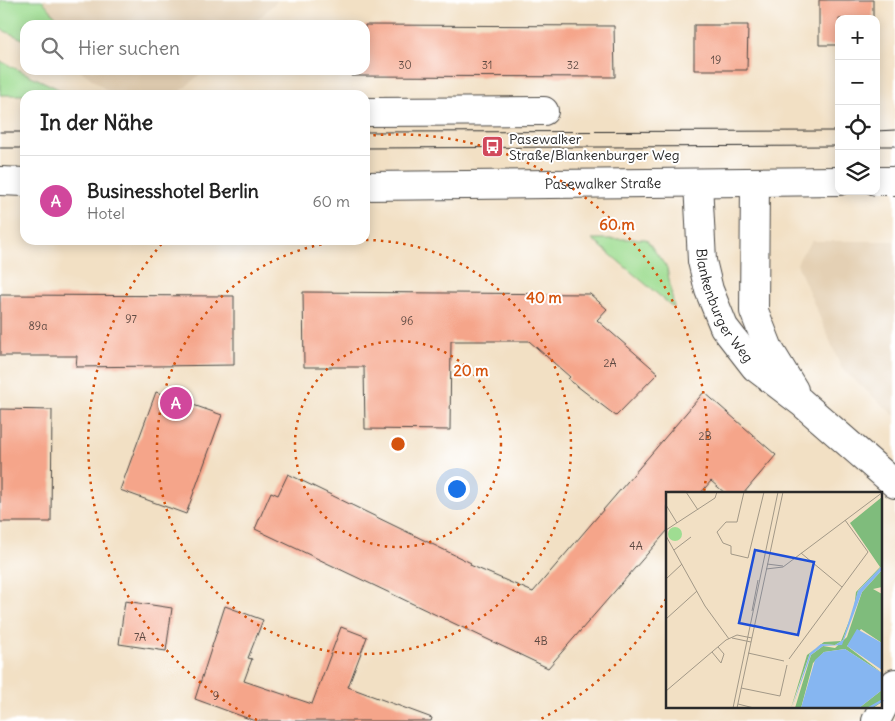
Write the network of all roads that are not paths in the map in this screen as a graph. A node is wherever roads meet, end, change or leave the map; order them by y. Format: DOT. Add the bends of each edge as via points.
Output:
graph roads {
  1 [pos="544,111"];
  2 [pos="370,112"];
  3 [pos="0,181"];
  4 [pos="835,181"];
  5 [pos="880,181"];
  6 [pos="895,181"];
  7 [pos="20,182"];
  8 [pos="755,182"];
  9 [pos="698,183"];
  10 [pos="370,186"];
  11 [pos="801,402"];
  12 [pos="895,484"];
  13 [pos="895,683"];
  14 [pos="876,721"];
  1 -- 2 [label="main road"];
  3 -- 7 [label="main road"];
  4 -- 8 [label="main road, Pasewalker Straße"];
  5 -- 6 [label="main road"];
  8 -- 9 [label="main road, Pasewalker Straße"];
  8 -- 11 [label="main road, Blankenburger Weg" via="754,311 769,349"];
  9 -- 10 [label="main road, Pasewalker Straße"];
  9 -- 11 [label="main road, Blankenburger Weg" via="702,261 724,327 755,367"];
  11 -- 12 [label="main road, Blankenburger Weg"];
  13 -- 14 [label="main road"];
}
